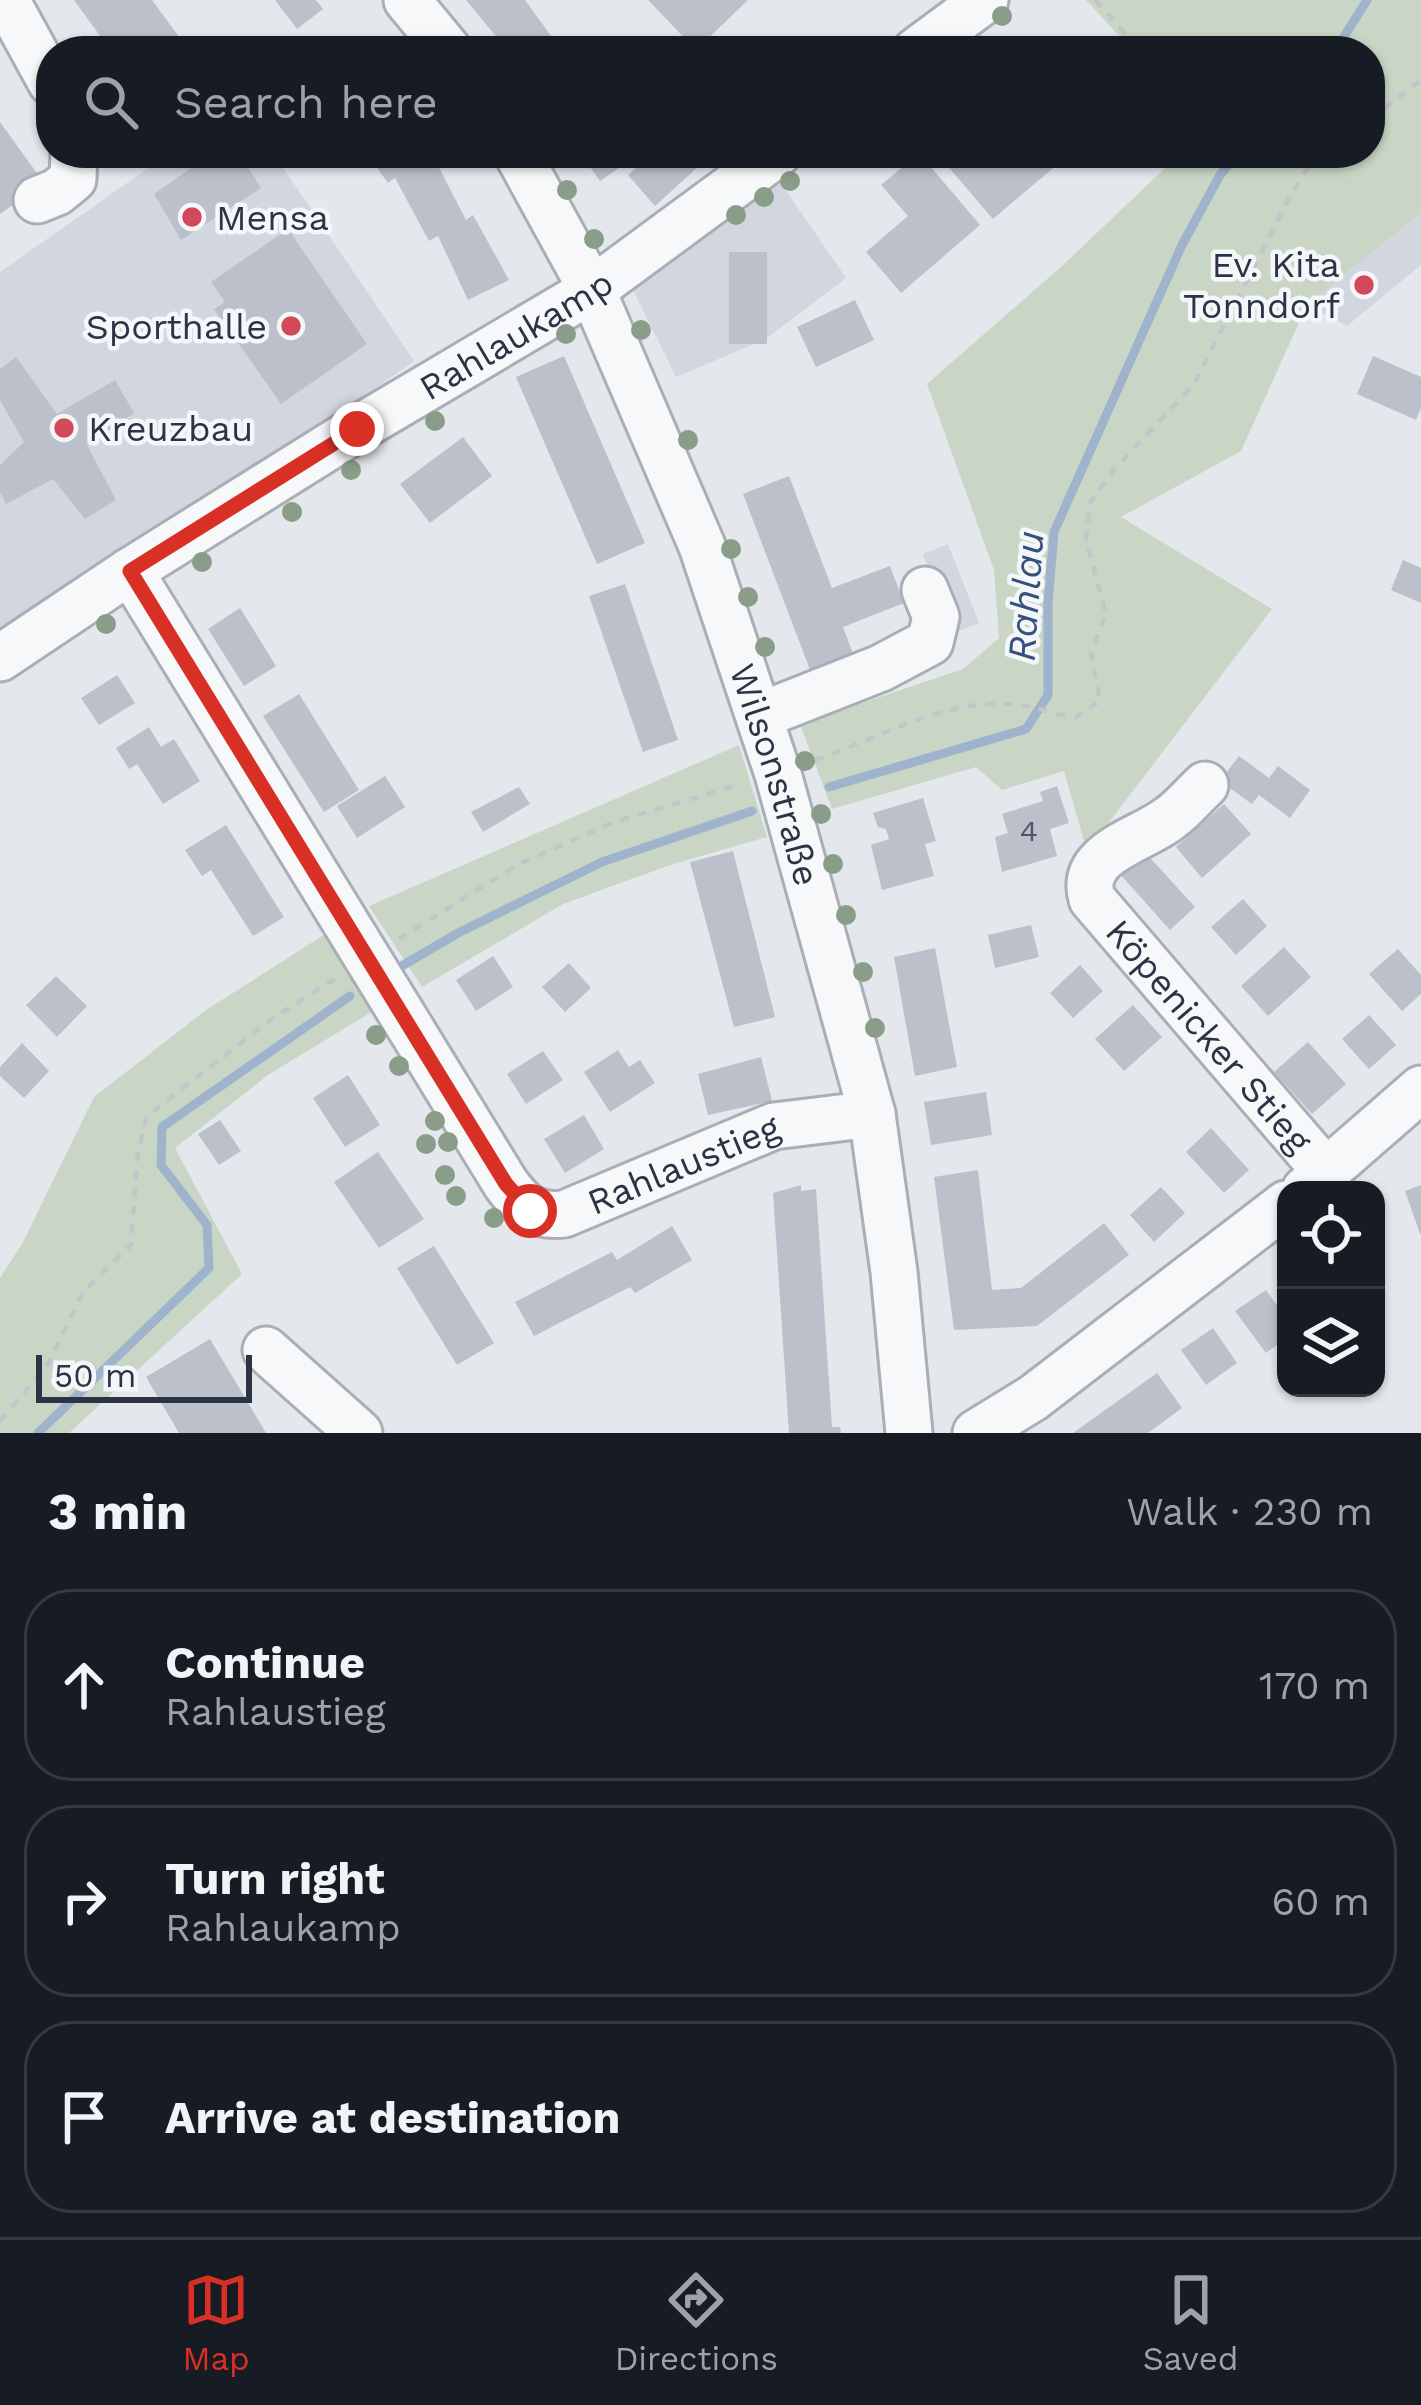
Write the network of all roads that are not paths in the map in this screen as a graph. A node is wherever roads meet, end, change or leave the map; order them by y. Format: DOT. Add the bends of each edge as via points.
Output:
graph roads {
  1 [pos="6,0"];
  2 [pos="407,0"];
  3 [pos="985,0"];
  4 [pos="437,36"];
  5 [pos="936,36"];
  6 [pos="36,55"];
  7 [pos="73,168"];
  8 [pos="526,168"];
  9 [pos="758,168"];
  10 [pos="37,200"];
  11 [pos="592,290"];
  12 [pos="130,571"];
  13 [pos="925,590"];
  14 [pos="0,658"];
  15 [pos="759,716"];
  16 [pos="1205,785"];
  17 [pos="1421,1089"];
  18 [pos="872,1114"];
  19 [pos="1315,1181"];
  20 [pos="1317,1181"];
  21 [pos="1277,1211"];
  22 [pos="266,1350"];
  23 [pos="359,1433"];
  24 [pos="909,1433"];
  25 [pos="976,1433"];
  1 -- 6 [label="street"];
  2 -- 4 [label="street"];
  3 -- 5 [label="street"];
  7 -- 10 [label="street" via="73,179"];
  8 -- 11 [label="street, Wilsonstraße"];
  9 -- 11 [label="street, Rahlaukamp"];
  11 -- 12 [label="street, Rahlaukamp"];
  11 -- 15 [label="street, Wilsonstraße" via="702,546"];
  12 -- 14 [label="street, Rahlaukamp"];
  12 -- 18 [label="street, Rahlaustieg" via="506,1184 530,1211 564,1214 774,1126"];
  13 -- 15 [label="street" via="936,616 930,642"];
  15 -- 18 [label="street, Wilsonstraße"];
  16 -- 19 [label="street, Köpenicker Stieg" via="1169,819 1096,864 1087,884"];
  17 -- 20 [label="street"];
  18 -- 24 [label="street, Wilsonstraße"];
  21 -- 25 [label="street"];
  22 -- 23 [label="street"];
}
